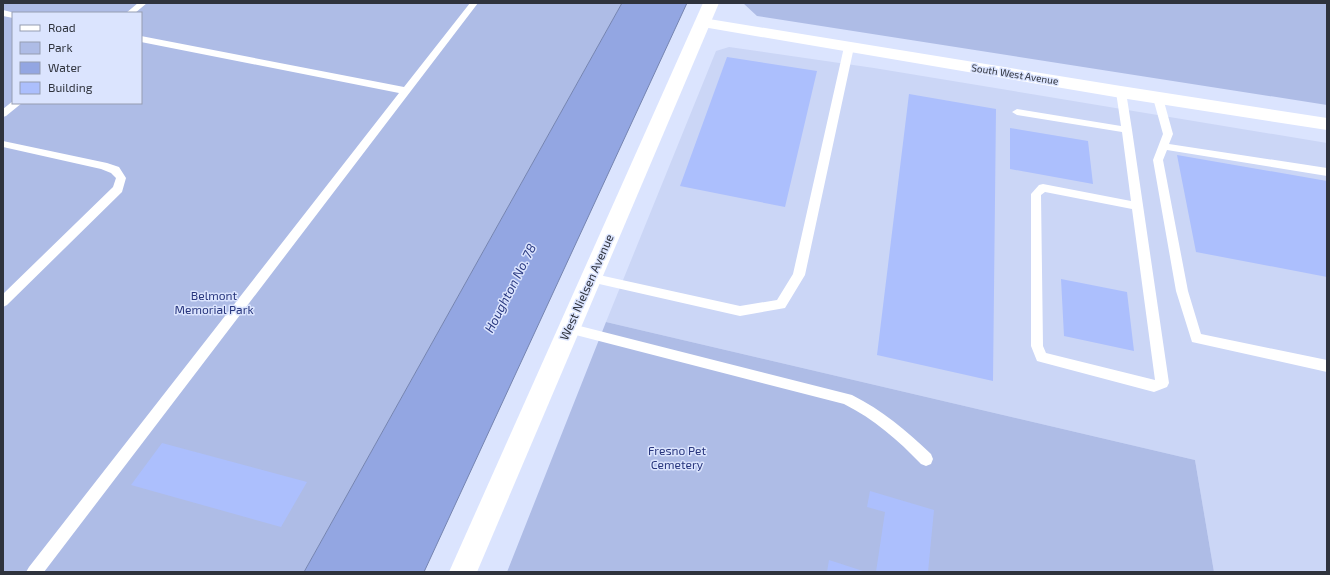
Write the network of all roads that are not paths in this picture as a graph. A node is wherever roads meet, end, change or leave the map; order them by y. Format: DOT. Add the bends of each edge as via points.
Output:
graph roads {
  1 [pos="143,3"];
  2 [pos="474,3"];
  3 [pos="711,3"];
  4 [pos="131,12"];
  5 [pos="703,23"];
  6 [pos="142,39"];
  7 [pos="849,47"];
  8 [pos="407,91"];
  9 [pos="1121,92"];
  10 [pos="1158,98"];
  11 [pos="16,104"];
  12 [pos="1017,112"];
  13 [pos="3,114"];
  14 [pos="1327,124"];
  15 [pos="1127,130"];
  16 [pos="3,144"];
  17 [pos="1163,146"];
  18 [pos="1327,172"];
  19 [pos="1138,206"];
  20 [pos="590,278"];
  21 [pos="3,302"];
  22 [pos="568,328"];
  23 [pos="1327,366"];
  24 [pos="926,459"];
  25 [pos="34,572"];
  26 [pos="463,572"];
  1 -- 4 [label="lane"];
  2 -- 8 [label="lane"];
  3 -- 5 [label="street, West Nielsen Avenue"];
  5 -- 7 [label="street, South West Avenue"];
  5 -- 20 [label="street, West Nielsen Avenue"];
  6 -- 8 [label="lane"];
  7 -- 9 [label="street, South West Avenue"];
  7 -- 20 [label="lane" via="799,275 781,304 740,311"];
  8 -- 25 [label="lane"];
  9 -- 10 [label="street, South West Avenue"];
  9 -- 15 [label="lane"];
  10 -- 14 [label="street, South West Avenue"];
  10 -- 17 [label="lane" via="1168,134"];
  11 -- 13 [label="lane"];
  12 -- 15 [label="lane"];
  15 -- 19 [label="lane"];
  16 -- 21 [label="lane" via="103,166 115,170 121,178 118,189"];
  17 -- 18 [label="lane"];
  17 -- 23 [label="lane" via="1158,160 1182,291 1196,338"];
  19 -- 19 [label="lane" via="1162,383 1154,386 1042,356 1037,346 1036,194 1043,188"];
  20 -- 22 [label="street, West Nielsen Avenue"];
  22 -- 24 [label="lane" via="847,399 864,406 896,430"];
  22 -- 26 [label="street, West Nielsen Avenue"];
}
